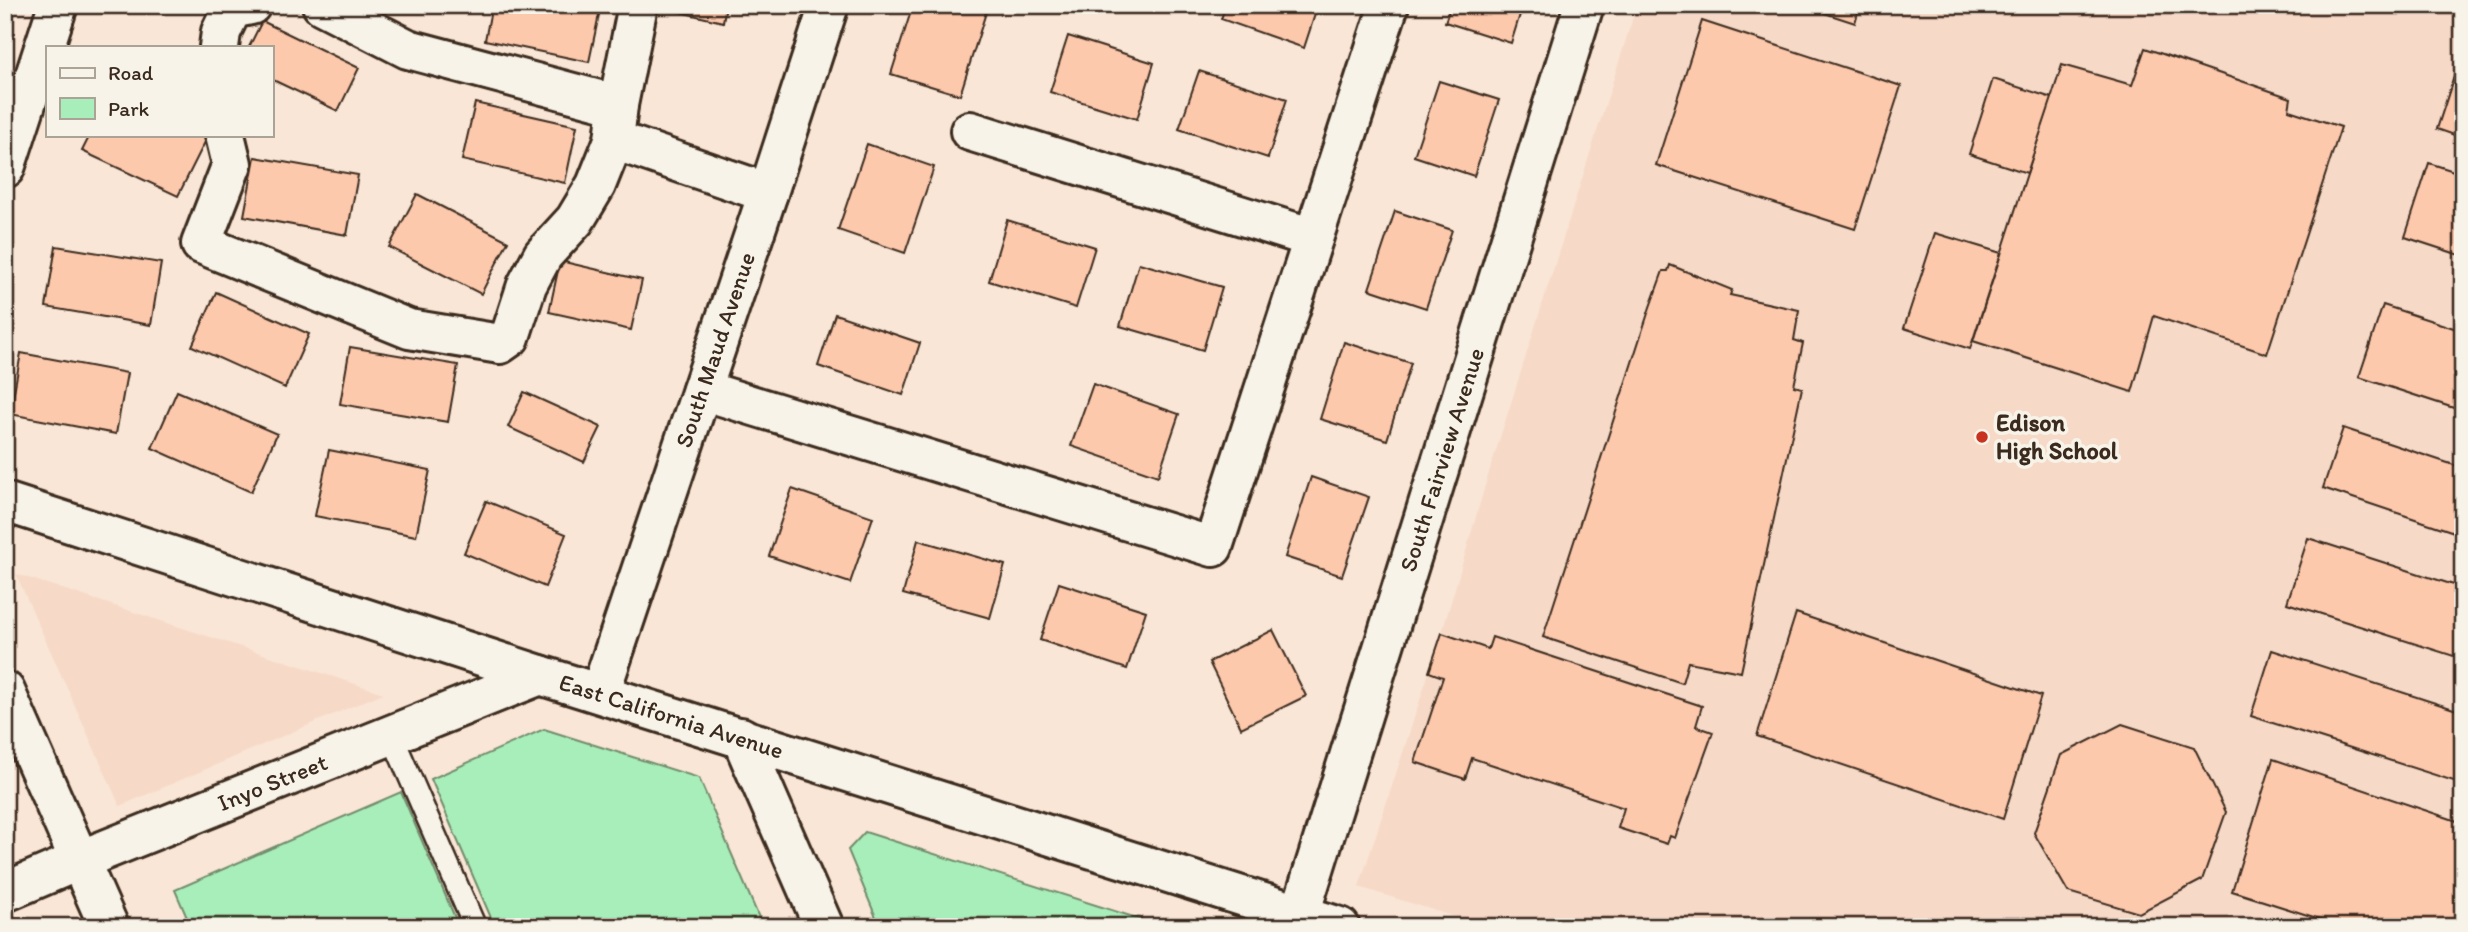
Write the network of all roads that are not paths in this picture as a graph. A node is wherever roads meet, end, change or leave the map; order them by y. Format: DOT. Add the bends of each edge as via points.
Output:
graph roads {
  1 [pos="58,5"];
  2 [pos="251,5"];
  3 [pos="322,5"];
  4 [pos="638,5"];
  5 [pos="829,5"];
  6 [pos="1388,5"];
  7 [pos="1584,5"];
  8 [pos="219,46"];
  9 [pos="15,103"];
  10 [pos="616,123"];
  11 [pos="970,131"];
  12 [pos="225,136"];
  13 [pos="5,168"];
  14 [pos="768,193"];
  15 [pos="1313,238"];
  16 [pos="702,390"];
  17 [pos="5,502"];
  18 [pos="540,674"];
  19 [pos="5,691"];
  20 [pos="600,693"];
  21 [pos="392,736"];
  22 [pos="741,737"];
  23 [pos="80,860"];
  24 [pos="5,892"];
  25 [pos="1300,914"];
  26 [pos="109,927"];
  27 [pos="475,927"];
  28 [pos="824,927"];
  29 [pos="1340,927"];
  1 -- 9 [label="street"];
  2 -- 8 [label="street" via="232,9"];
  3 -- 10 [label="street" via="408,49"];
  4 -- 10 [label="street"];
  5 -- 14 [label="street, South Maud Avenue"];
  6 -- 15 [label="street"];
  7 -- 25 [label="street, South Fairview Avenue"];
  9 -- 13 [label="street"];
  10 -- 12 [label="street" via="596,185 575,220 543,255 527,285 510,337 500,344 409,329 201,244 232,164"];
  10 -- 14 [label="street"];
  11 -- 15 [label="street"];
  14 -- 16 [label="street, South Maud Avenue"];
  15 -- 16 [label="street" via="1213,547"];
  16 -- 20 [label="street, South Maud Avenue"];
  17 -- 18 [label="street, East California Avenue"];
  18 -- 20 [label="street, East California Avenue"];
  18 -- 21 [label="street, Inyo Street"];
  19 -- 23 [label="street"];
  20 -- 22 [label="street, East California Avenue"];
  21 -- 23 [label="street, Inyo Street"];
  21 -- 27 [label="lane"];
  22 -- 25 [label="street, East California Avenue"];
  22 -- 28 [label="street"];
  23 -- 24 [label="street, Inyo Street"];
  23 -- 26 [label="street"];
  25 -- 29 [label="street, East California Avenue"];
}
